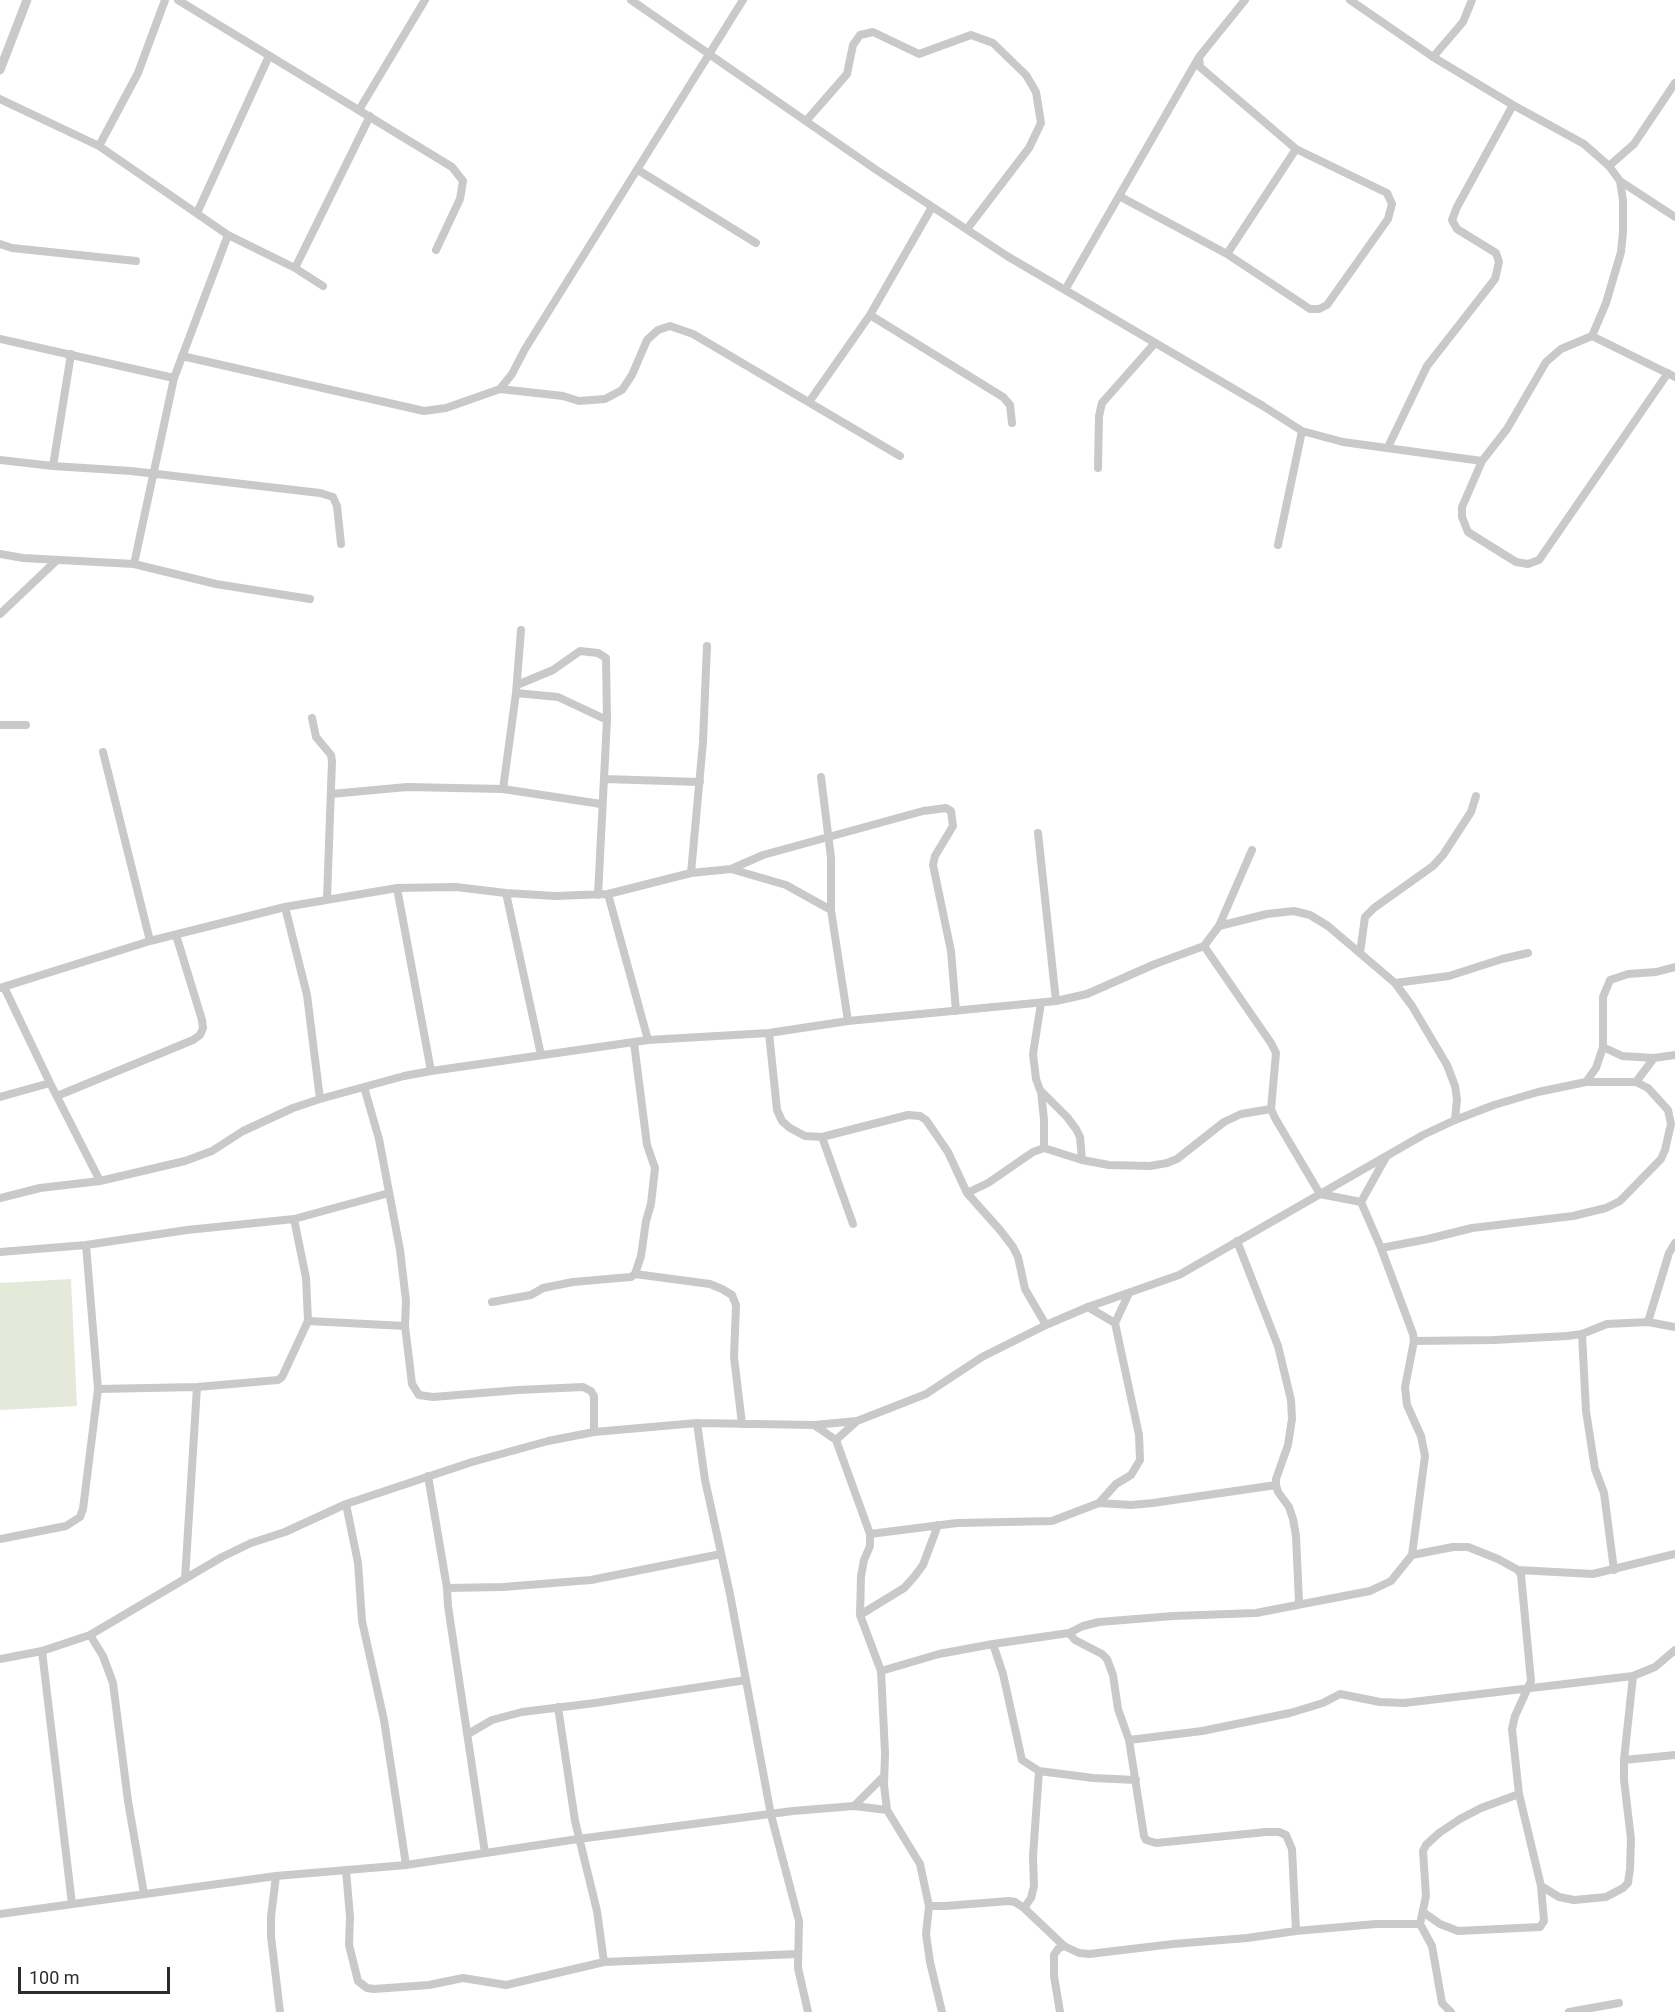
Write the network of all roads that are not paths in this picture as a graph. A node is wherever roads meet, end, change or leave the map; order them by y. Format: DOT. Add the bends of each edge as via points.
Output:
graph roads {
  1 [pos="27,0"];
  2 [pos="165,0"];
  3 [pos="178,0"];
  4 [pos="425,0"];
  5 [pos="631,0"];
  6 [pos="743,0"];
  7 [pos="1245,0"];
  8 [pos="1350,0"];
  9 [pos="1472,0"];
  10 [pos="711,55"];
  11 [pos="269,56"];
  12 [pos="1199,57"];
  13 [pos="1433,57"];
  14 [pos="0,70"];
  15 [pos="1675,83"];
  16 [pos="0,99"];
  17 [pos="1513,105"];
  18 [pos="359,110"];
  19 [pos="370,116"];
  20 [pos="806,121"];
  21 [pos="99,146"];
  22 [pos="1296,149"];
  23 [pos="1609,166"];
  24 [pos="638,170"];
  25 [pos="1620,181"];
  26 [pos="1119,196"];
  27 [pos="932,207"];
  28 [pos="197,213"];
  29 [pos="1675,217"];
  30 [pos="967,229"];
  31 [pos="228,235"];
  32 [pos="756,243"];
  33 [pos="0,244"];
  34 [pos="436,250"];
  35 [pos="1227,254"];
  36 [pos="136,261"];
  37 [pos="294,268"];
  38 [pos="322,286"];
  39 [pos="1065,290"];
  40 [pos="870,315"];
  41 [pos="1592,336"];
  42 [pos="0,339"];
  43 [pos="1155,343"];
  44 [pos="71,354"];
  45 [pos="182,357"];
  46 [pos="1671,375"];
  47 [pos="174,378"];
  48 [pos="500,389"];
  49 [pos="809,402"];
  50 [pos="1012,423"];
  51 [pos="1302,431"];
  52 [pos="1388,447"];
  53 [pos="900,456"];
  54 [pos="0,460"];
  55 [pos="1482,461"];
  56 [pos="53,466"];
  57 [pos="1098,468"];
  58 [pos="154,474"];
  59 [pos="341,544"];
  60 [pos="1278,545"];
  61 [pos="0,554"];
  62 [pos="57,560"];
  63 [pos="134,564"];
  64 [pos="310,598"];
  65 [pos="0,614"];
  66 [pos="521,630"];
  67 [pos="707,646"];
  68 [pos="516,689"];
  69 [pos="312,718"];
  70 [pos="607,720"];
  71 [pos="0,725"];
  72 [pos="26,725"];
  73 [pos="102,752"];
  74 [pos="821,777"];
  75 [pos="604,779"];
  76 [pos="700,782"];
  77 [pos="503,789"];
  78 [pos="331,794"];
  79 [pos="1476,796"];
  80 [pos="601,804"];
  81 [pos="1038,833"];
  82 [pos="828,837"];
  83 [pos="1252,850"];
  84 [pos="731,869"];
  85 [pos="691,873"];
  86 [pos="397,888"];
  87 [pos="506,893"];
  88 [pos="608,894"];
  89 [pos="598,895"];
  90 [pos="327,899"];
  91 [pos="285,907"];
  92 [pos="831,910"];
  93 [pos="1219,926"];
  94 [pos="176,935"];
  95 [pos="150,940"];
  96 [pos="1204,946"];
  97 [pos="1360,953"];
  98 [pos="1528,953"];
  99 [pos="1675,967"];
  100 [pos="1395,983"];
  101 [pos="2,987"];
  102 [pos="1056,1001"];
  103 [pos="1041,1003"];
  104 [pos="956,1011"];
  105 [pos="848,1022"];
  106 [pos="769,1033"];
  107 [pos="648,1040"];
  108 [pos="634,1043"];
  109 [pos="1603,1047"];
  110 [pos="542,1055"];
  111 [pos="1675,1055"];
  112 [pos="1654,1058"];
  113 [pos="431,1071"];
  114 [pos="1586,1082"];
  115 [pos="50,1083"];
  116 [pos="1636,1083"];
  117 [pos="364,1087"];
  118 [pos="1040,1090"];
  119 [pos="57,1096"];
  120 [pos="0,1097"];
  121 [pos="320,1099"];
  122 [pos="1271,1109"];
  123 [pos="1455,1120"];
  124 [pos="822,1137"];
  125 [pos="1672,1137"];
  126 [pos="1044,1148"];
  127 [pos="1386,1157"];
  128 [pos="1082,1160"];
  129 [pos="100,1181"];
  130 [pos="388,1193"];
  131 [pos="967,1193"];
  132 [pos="1320,1194"];
  133 [pos="0,1198"];
  134 [pos="1361,1202"];
  135 [pos="294,1219"];
  136 [pos="853,1224"];
  137 [pos="1237,1241"];
  138 [pos="1675,1243"];
  139 [pos="86,1245"];
  140 [pos="1381,1248"];
  141 [pos="0,1252"];
  142 [pos="634,1274"];
  143 [pos="1129,1293"];
  144 [pos="492,1302"];
  145 [pos="1088,1307"];
  146 [pos="308,1321"];
  147 [pos="1648,1322"];
  148 [pos="1115,1323"];
  149 [pos="1046,1325"];
  150 [pos="405,1326"];
  151 [pos="1675,1327"];
  152 [pos="1582,1334"];
  153 [pos="1414,1341"];
  154 [pos="197,1387"];
  155 [pos="98,1389"];
  156 [pos="857,1421"];
  157 [pos="697,1423"];
  158 [pos="742,1424"];
  159 [pos="814,1425"];
  160 [pos="594,1432"];
  161 [pos="836,1440"];
  162 [pos="428,1476"];
  163 [pos="1276,1485"];
  164 [pos="1099,1503"];
  165 [pos="346,1504"];
  166 [pos="938,1525"];
  167 [pos="870,1534"];
  168 [pos="0,1539"];
  169 [pos="721,1554"];
  170 [pos="1675,1554"];
  171 [pos="1412,1555"];
  172 [pos="1518,1570"];
  173 [pos="1614,1570"];
  174 [pos="185,1579"];
  175 [pos="447,1588"];
  176 [pos="1299,1603"];
  177 [pos="860,1615"];
  178 [pos="1069,1633"];
  179 [pos="90,1635"];
  180 [pos="993,1644"];
  181 [pos="1675,1650"];
  182 [pos="42,1651"];
  183 [pos="0,1659"];
  184 [pos="881,1671"];
  185 [pos="1633,1676"];
  186 [pos="746,1680"];
  187 [pos="1529,1688"];
  188 [pos="558,1707"];
  189 [pos="468,1734"];
  190 [pos="1129,1740"];
  191 [pos="1675,1755"];
  192 [pos="1624,1760"];
  193 [pos="1039,1771"];
  194 [pos="883,1777"];
  195 [pos="1136,1780"];
  196 [pos="1519,1794"];
  197 [pos="854,1806"];
  198 [pos="887,1810"];
  199 [pos="771,1815"];
  200 [pos="578,1839"];
  201 [pos="485,1854"];
  202 [pos="406,1865"];
  203 [pos="346,1870"];
  204 [pos="276,1876"];
  205 [pos="1541,1886"];
  206 [pos="144,1894"];
  207 [pos="72,1904"];
  208 [pos="929,1906"];
  209 [pos="1024,1908"];
  210 [pos="1423,1912"];
  211 [pos="0,1914"];
  212 [pos="1420,1924"];
  213 [pos="1296,1931"];
  214 [pos="1064,1946"];
  215 [pos="798,1954"];
  216 [pos="604,1962"];
  217 [pos="1619,2003"];
  218 [pos="280,2012"];
  219 [pos="808,2012"];
  220 [pos="942,2012"];
  221 [pos="1060,2012"];
  222 [pos="1451,2012"];
  223 [pos="1569,2012"];
  1 -- 14 [label="street"];
  2 -- 21 [label="street" via="138,73"];
  3 -- 11 [label="street"];
  4 -- 18 [label="street"];
  5 -- 10 [label="street"];
  6 -- 10 [label="street"];
  7 -- 12 [label="street"];
  8 -- 13 [label="street"];
  9 -- 13 [label="street" via="1463,22"];
  10 -- 20 [label="street"];
  10 -- 24 [label="street"];
  11 -- 18 [label="street"];
  11 -- 28 [label="street"];
  12 -- 22 [label="street" via="1200,67 1206,73"];
  12 -- 26 [label="street"];
  13 -- 17 [label="street"];
  15 -- 23 [label="street" via="1634,144"];
  16 -- 21 [label="street"];
  17 -- 23 [label="street" via="1584,144"];
  17 -- 52 [label="street" via="1452,220 1457,229 1496,253 1499,262 1495,279 1427,366"];
  18 -- 19 [label="street"];
  19 -- 34 [label="street" via="452,167 463,181 460,199"];
  19 -- 37 [label="street"];
  20 -- 27 [label="street"];
  20 -- 30 [label="street" via="847,74 853,45 860,35 873,32 919,54 971,34 993,43 1026,75 1036,92 1041,123 1029,148"];
  21 -- 28 [label="street"];
  22 -- 35 [label="street"];
  22 -- 35 [label="street" via="1387,193 1392,204 1388,219 1327,305 1319,309 1310,309"];
  23 -- 25 [label="street"];
  24 -- 32 [label="street"];
  24 -- 48 [label="street"];
  25 -- 29 [label="street"];
  25 -- 41 [label="street" via="1621,252"];
  26 -- 35 [label="street"];
  26 -- 39 [label="street"];
  27 -- 30 [label="street"];
  27 -- 40 [label="street"];
  28 -- 31 [label="street"];
  30 -- 39 [label="street"];
  31 -- 37 [label="street"];
  31 -- 45 [label="street"];
  33 -- 36 [label="street"];
  37 -- 38 [label="street"];
  39 -- 43 [label="street"];
  40 -- 49 [label="street"];
  40 -- 50 [label="street" via="1003,397 1010,405"];
  41 -- 46 [label="street"];
  41 -- 55 [label="street" via="1561,350 1546,362 1507,429"];
  42 -- 44 [label="street"];
  43 -- 51 [label="street"];
  43 -- 57 [label="street" via="1102,403 1098,416"];
  44 -- 47 [label="street"];
  44 -- 56 [label="street"];
  45 -- 47 [label="street"];
  45 -- 48 [label="street" via="424,411 446,408"];
  46 -- 55 [label="street" via="1539,560 1528,564 1516,562 1465,527 1462,507"];
  47 -- 58 [label="street"];
  48 -- 49 [label="street" via="579,401 605,399 622,390 647,340 670,326 693,334"];
  49 -- 53 [label="street"];
  51 -- 52 [label="street" via="1343,442"];
  51 -- 60 [label="street"];
  52 -- 55 [label="street"];
  54 -- 56 [label="street"];
  56 -- 58 [label="street"];
  58 -- 59 [label="street" via="333,497"];
  58 -- 63 [label="street"];
  61 -- 62 [label="street"];
  62 -- 63 [label="street"];
  62 -- 65 [label="street"];
  63 -- 64 [label="street" via="216,584"];
  66 -- 68 [label="street"];
  67 -- 76 [label="street"];
  68 -- 70 [label="street" via="558,697"];
  68 -- 70 [label="street" via="580,651 605,655"];
  68 -- 77 [label="street"];
  69 -- 78 [label="street" via="316,737 331,755"];
  70 -- 75 [label="street"];
  71 -- 72 [label="street"];
  73 -- 95 [label="street"];
  74 -- 82 [label="street"];
  75 -- 76 [label="street"];
  75 -- 80 [label="street"];
  76 -- 85 [label="street"];
  77 -- 78 [label="street" via="407,787"];
  77 -- 80 [label="street"];
  78 -- 90 [label="street"];
  79 -- 97 [label="street" via="1471,812 1438,861 1365,917"];
  80 -- 89 [label="street"];
  81 -- 102 [label="street"];
  82 -- 84 [label="street" via="763,855"];
  82 -- 92 [label="street"];
  82 -- 104 [label="street" via="922,811 951,811 953,826 933,865 951,951"];
  83 -- 93 [label="street"];
  84 -- 85 [label="street"];
  84 -- 92 [label="street" via="786,885"];
  85 -- 88 [label="street"];
  86 -- 87 [label="street" via="456,887"];
  86 -- 90 [label="street"];
  86 -- 113 [label="street"];
  87 -- 89 [label="street"];
  87 -- 110 [label="street"];
  88 -- 89 [label="street"];
  88 -- 107 [label="street"];
  90 -- 91 [label="street"];
  91 -- 94 [label="street"];
  91 -- 121 [label="street" via="307,995"];
  92 -- 105 [label="street"];
  93 -- 96 [label="street"];
  93 -- 97 [label="street" via="1268,914 1302,912 1328,926"];
  94 -- 95 [label="street"];
  94 -- 119 [label="street" via="202,1020 200,1035"];
  95 -- 101 [label="street"];
  96 -- 102 [label="street" via="1087,994"];
  96 -- 122 [label="street" via="1276,1053"];
  97 -- 100 [label="street"];
  98 -- 100 [label="street" via="1449,976"];
  99 -- 109 [label="street" via="1610,980 1603,997"];
  100 -- 123 [label="street" via="1447,1065 1456,1092"];
  101 -- 115 [label="street"];
  102 -- 103 [label="street"];
  103 -- 104 [label="street"];
  103 -- 118 [label="street" via="1033,1054"];
  104 -- 105 [label="street"];
  105 -- 106 [label="street"];
  106 -- 107 [label="street"];
  106 -- 124 [label="street" via="777,1110 782,1121 805,1136"];
  107 -- 108 [label="street"];
  108 -- 110 [label="street"];
  108 -- 142 [label="street" via="647,1145 655,1168 641,1256"];
  109 -- 112 [label="street" via="1622,1056"];
  109 -- 114 [label="street"];
  110 -- 113 [label="street"];
  111 -- 112 [label="street"];
  112 -- 116 [label="street"];
  113 -- 117 [label="street"];
  114 -- 116 [label="street"];
  114 -- 123 [label="street" via="1538,1092"];
  115 -- 119 [label="street"];
  115 -- 120 [label="street"];
  116 -- 125 [label="street" via="1648,1088 1668,1110"];
  117 -- 121 [label="street"];
  117 -- 130 [label="street" via="379,1139"];
  118 -- 126 [label="street"];
  118 -- 128 [label="street" via="1076,1129"];
  119 -- 129 [label="street"];
  121 -- 129 [label="street" via="243,1131 212,1151"];
  122 -- 128 [label="street" via="1241,1114 1224,1122 1167,1163 1109,1165"];
  122 -- 132 [label="street"];
  123 -- 127 [label="street"];
  124 -- 131 [label="street" via="920,1116 948,1152"];
  124 -- 136 [label="street"];
  125 -- 140 [label="street" via="1660,1159 1620,1201 1606,1208 1573,1216 1472,1228"];
  126 -- 128 [label="street"];
  126 -- 131 [label="street"];
  127 -- 132 [label="street"];
  127 -- 134 [label="street"];
  129 -- 133 [label="street" via="40,1188"];
  130 -- 135 [label="street"];
  130 -- 150 [label="street" via="406,1301"];
  131 -- 149 [label="street" via="1013,1247 1025,1289"];
  132 -- 134 [label="street"];
  132 -- 137 [label="street"];
  134 -- 140 [label="street"];
  135 -- 139 [label="street"];
  135 -- 146 [label="street" via="306,1278"];
  137 -- 143 [label="street" via="1179,1275"];
  137 -- 163 [label="street" via="1278,1346 1291,1400 1288,1445"];
  138 -- 147 [label="street"];
  139 -- 141 [label="street"];
  139 -- 155 [label="street"];
  140 -- 153 [label="street"];
  142 -- 144 [label="street" via="573,1282"];
  142 -- 158 [label="street" via="710,1284 732,1295 736,1305 734,1357"];
  143 -- 145 [label="street"];
  143 -- 148 [label="street"];
  145 -- 148 [label="street"];
  145 -- 149 [label="street"];
  146 -- 150 [label="street"];
  146 -- 154 [label="street" via="278,1380"];
  147 -- 151 [label="street"];
  147 -- 152 [label="street" via="1608,1324"];
  148 -- 164 [label="street" via="1139,1435 1140,1460 1131,1474"];
  149 -- 156 [label="street" via="982,1357 926,1394"];
  150 -- 160 [label="street" via="412,1384 419,1395 583,1387 594,1396"];
  152 -- 153 [label="street"];
  152 -- 173 [label="street" via="1586,1411 1595,1469 1604,1493"];
  153 -- 171 [label="street" via="1405,1387 1407,1405 1425,1456"];
  154 -- 155 [label="street"];
  154 -- 174 [label="street"];
  155 -- 168 [label="street" via="80,1517 66,1526"];
  156 -- 159 [label="street"];
  156 -- 161 [label="street"];
  157 -- 158 [label="street"];
  157 -- 160 [label="street"];
  157 -- 169 [label="street"];
  158 -- 159 [label="street"];
  159 -- 161 [label="street"];
  160 -- 162 [label="street" via="537,1444"];
  161 -- 167 [label="street"];
  162 -- 165 [label="street"];
  162 -- 175 [label="street"];
  163 -- 164 [label="street" via="1153,1503"];
  163 -- 176 [label="street" via="1293,1519"];
  164 -- 166 [label="street" via="1052,1521"];
  165 -- 174 [label="street" via="222,1557"];
  165 -- 202 [label="street" via="358,1563 362,1621 384,1720"];
  166 -- 167 [label="street"];
  166 -- 177 [label="street" via="923,1565 914,1577 904,1588"];
  167 -- 177 [label="street" via="861,1575"];
  169 -- 175 [label="street" via="591,1580"];
  169 -- 186 [label="street"];
  170 -- 173 [label="street"];
  171 -- 172 [label="street" via="1468,1547"];
  171 -- 176 [label="street" via="1391,1581 1381,1587"];
  172 -- 173 [label="street" via="1565,1574"];
  172 -- 187 [label="street" via="1523,1580"];
  174 -- 179 [label="street"];
  175 -- 189 [label="street"];
  176 -- 178 [label="street" via="1256,1613 1115,1620"];
  177 -- 184 [label="street"];
  178 -- 180 [label="street"];
  178 -- 190 [label="street" via="1107,1659"];
  179 -- 182 [label="street"];
  179 -- 206 [label="street" via="113,1683"];
  180 -- 184 [label="street"];
  180 -- 193 [label="street" via="1020,1755"];
  181 -- 185 [label="street" via="1655,1667"];
  182 -- 183 [label="street"];
  182 -- 207 [label="street"];
  184 -- 194 [label="street"];
  185 -- 187 [label="street"];
  185 -- 192 [label="street"];
  186 -- 188 [label="street"];
  186 -- 199 [label="street"];
  187 -- 190 [label="street" via="1404,1703 1340,1694 1290,1713 1202,1731"];
  187 -- 196 [label="street" via="1512,1729"];
  188 -- 189 [label="street" via="492,1720"];
  188 -- 200 [label="street"];
  189 -- 201 [label="street"];
  190 -- 195 [label="street"];
  191 -- 192 [label="street"];
  192 -- 205 [label="street" via="1631,1839 1628,1883 1606,1897 1574,1900 1559,1897"];
  193 -- 195 [label="street"];
  193 -- 209 [label="street" via="1034,1886"];
  194 -- 197 [label="street"];
  194 -- 198 [label="street"];
  195 -- 213 [label="street" via="1143,1836 1150,1842 1266,1832 1286,1835 1292,1850"];
  196 -- 205 [label="street"];
  196 -- 210 [label="street" via="1481,1808 1426,1845 1422,1858 1426,1896"];
  197 -- 198 [label="street"];
  197 -- 199 [label="street"];
  198 -- 208 [label="street" via="920,1864"];
  199 -- 200 [label="street"];
  199 -- 215 [label="street" via="800,1921"];
  200 -- 201 [label="street"];
  200 -- 216 [label="street" via="597,1911"];
  201 -- 202 [label="street"];
  202 -- 203 [label="street"];
  203 -- 204 [label="street"];
  203 -- 216 [label="street" via="351,1917 349,1945 358,1981 367,1988 429,1985 463,1978 506,1985"];
  204 -- 206 [label="street"];
  204 -- 218 [label="street" via="271,1936"];
  205 -- 210 [label="street" via="1544,1921 1540,1927 1458,1931"];
  206 -- 207 [label="street"];
  207 -- 211 [label="street"];
  208 -- 209 [label="street" via="1009,1901"];
  208 -- 220 [label="street" via="926,1934"];
  209 -- 214 [label="street"];
  210 -- 212 [label="street"];
  212 -- 213 [label="street"];
  212 -- 222 [label="street" via="1432,1946 1442,2002"];
  213 -- 214 [label="street" via="1100,1954 1079,1953"];
  214 -- 221 [label="street" via="1054,1955"];
  215 -- 216 [label="street"];
  215 -- 219 [label="street"];
  217 -- 223 [label="street"];
}
